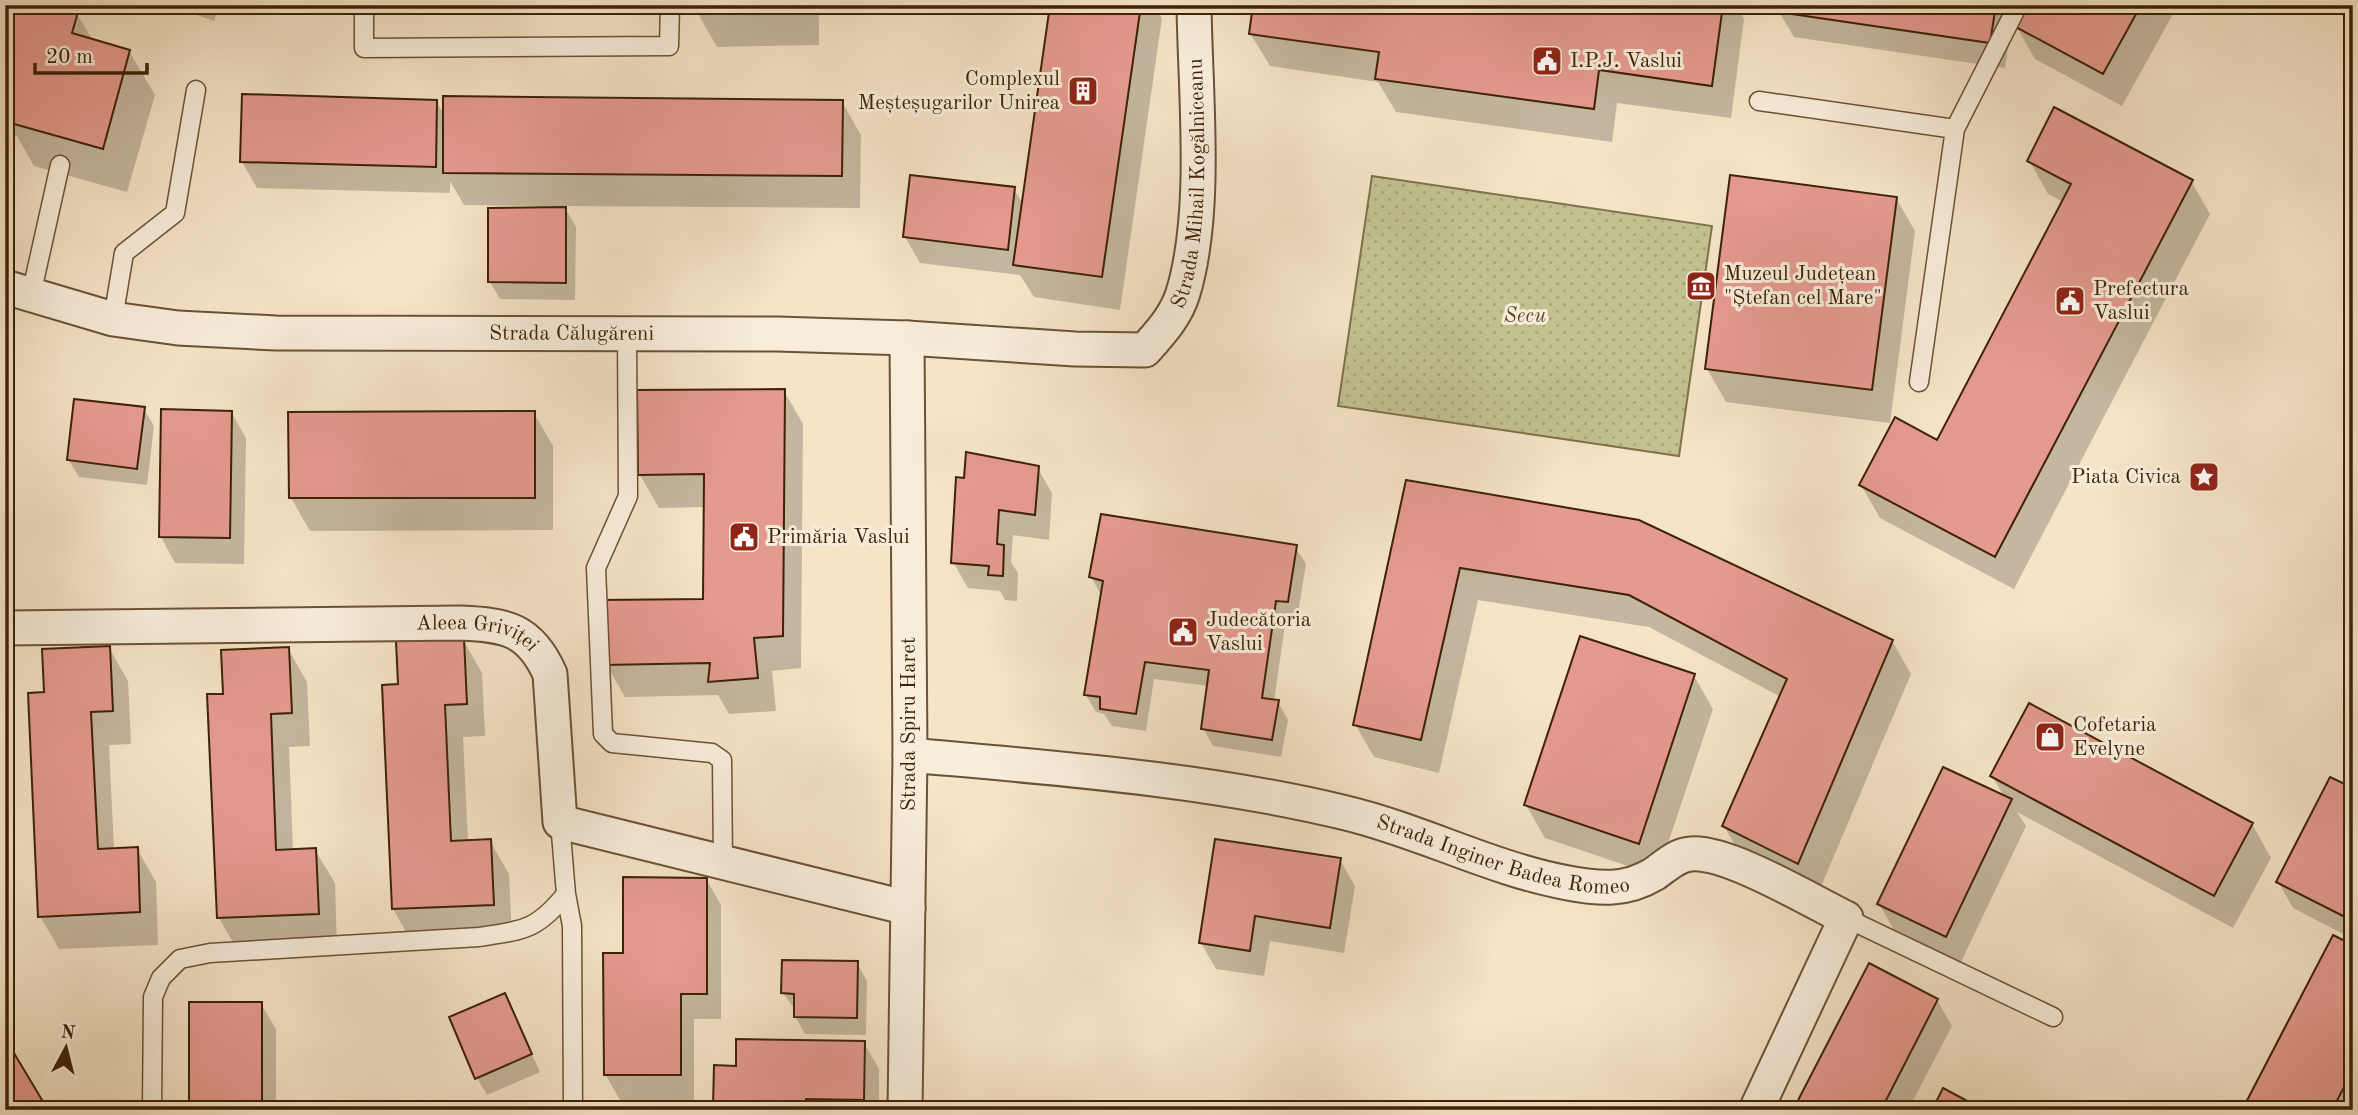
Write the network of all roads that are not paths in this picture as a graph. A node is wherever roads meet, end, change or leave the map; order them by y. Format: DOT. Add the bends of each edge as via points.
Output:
graph roads {
  1 [pos="364,5"];
  2 [pos="670,5"];
  3 [pos="1194,5"];
  4 [pos="2018,5"];
  5 [pos="196,90"];
  6 [pos="1759,101"];
  7 [pos="1955,129"];
  8 [pos="60,164"];
  9 [pos="18,291"];
  10 [pos="113,319"];
  11 [pos="627,334"];
  12 [pos="907,338"];
  13 [pos="1145,350"];
  14 [pos="1919,382"];
  15 [pos="5,628"];
  16 [pos="911,755"];
  17 [pos="560,822"];
  18 [pos="723,863"];
  19 [pos="566,894"];
  20 [pos="908,908"];
  21 [pos="1846,918"];
  22 [pos="2053,1017"];
  23 [pos="152,1110"];
  24 [pos="573,1110"];
  25 [pos="905,1110"];
  26 [pos="1756,1110"];
  1 -- 2 [label="lane" via="364,48 669,46"];
  3 -- 13 [label="street, Strada Mihail Kogălniceanu" via="1196,204 1191,258 1168,324"];
  4 -- 7 [label="lane"];
  5 -- 10 [label="lane" via="175,213 124,253"];
  6 -- 7 [label="lane"];
  7 -- 14 [label="lane"];
  8 -- 9 [label="lane"];
  9 -- 10 [label="street, Strada Călugăreni"];
  10 -- 11 [label="street, Strada Călugăreni" via="276,333"];
  11 -- 12 [label="street, Strada Călugăreni"];
  11 -- 18 [label="lane" via="628,495 596,568 603,734 612,743 712,753 722,760"];
  12 -- 13 [label="street, Strada Călugăreni"];
  12 -- 16 [label="street, Strada Spiru Haret"];
  15 -- 17 [label="street, Aleea Griviței" via="500,625 525,637 541,653 550,674"];
  16 -- 20 [label="street, Strada Spiru Haret"];
  16 -- 21 [label="street, Strada Inginer Badea Romeo" via="1076,770 1347,813 1550,880 1591,888 1627,888 1673,859 1714,854"];
  17 -- 18 [label="street"];
  17 -- 19 [label="lane"];
  18 -- 20 [label="street"];
  19 -- 23 [label="lane" via="546,919 523,930 180,959 161,978 153,997"];
  19 -- 24 [label="lane" via="572,926"];
  20 -- 25 [label="street, Strada Spiru Haret"];
  21 -- 22 [label="lane, Strada Inginer Badea Romeo"];
  21 -- 26 [label="street"];
}
